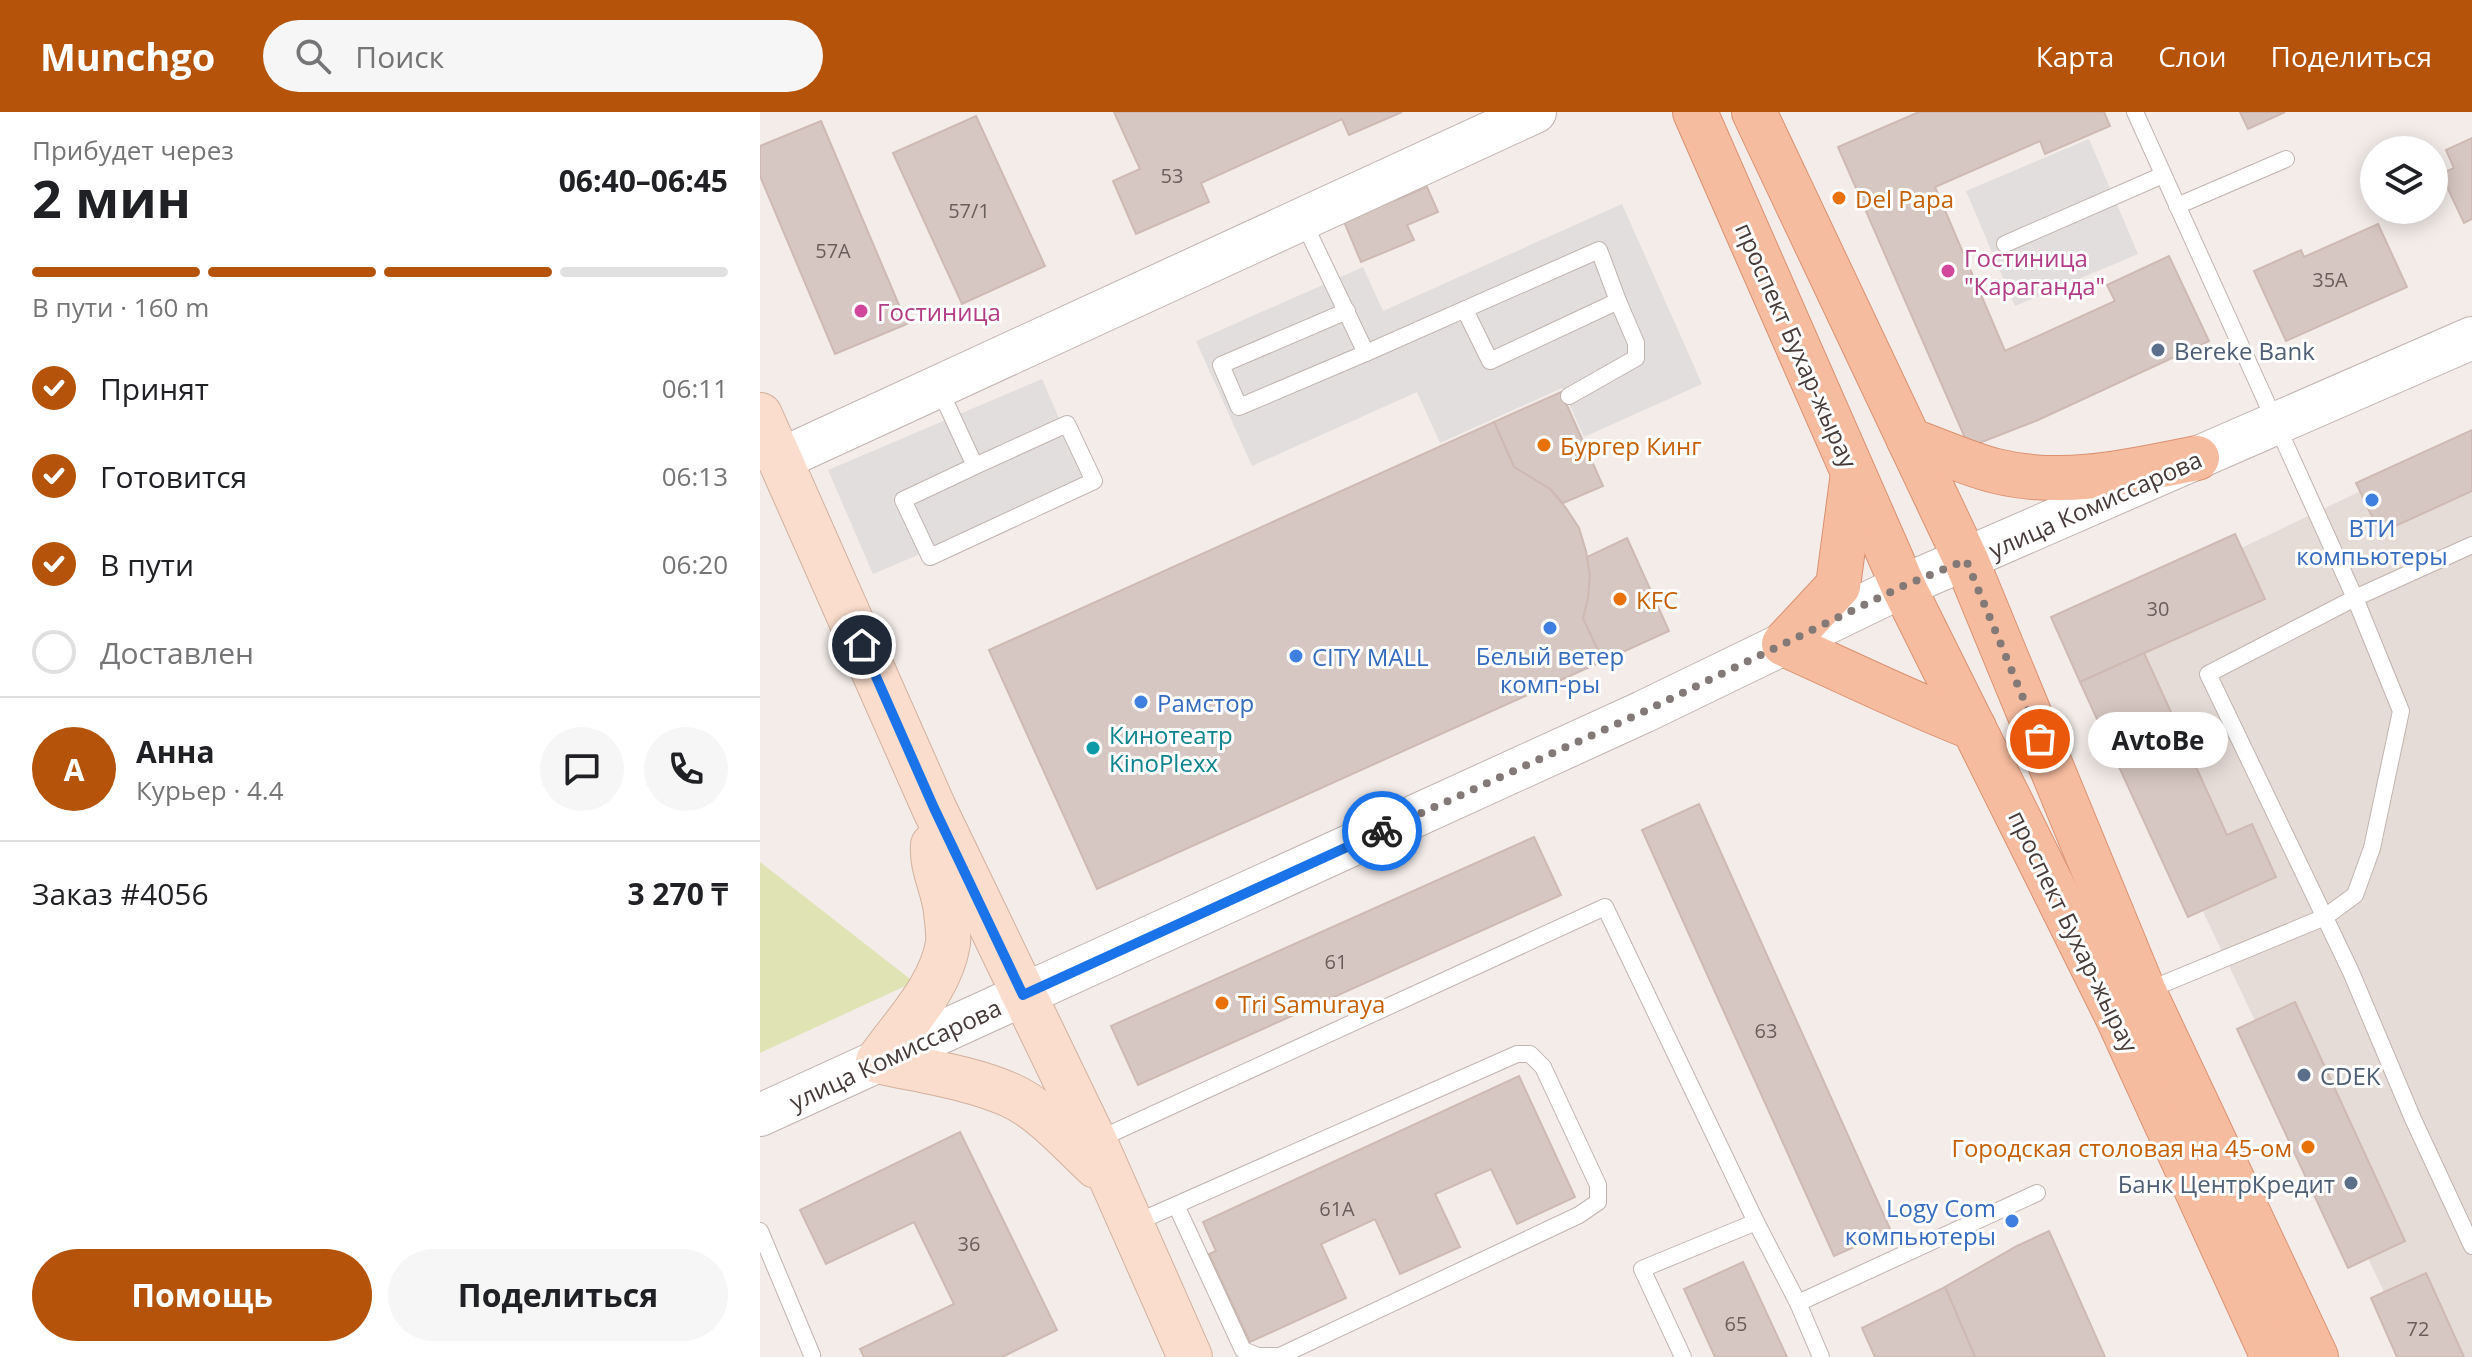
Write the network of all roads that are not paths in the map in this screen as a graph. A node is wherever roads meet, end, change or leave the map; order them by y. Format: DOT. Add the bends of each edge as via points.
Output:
graph roads {
  1 [pos="1535,112"];
  2 [pos="1695,112"];
  3 [pos="1754,112"];
  4 [pos="2135,112"];
  5 [pos="2286,159"];
  6 [pos="2163,175"];
  7 [pos="2177,206"];
  8 [pos="1303,220"];
  9 [pos="2005,244"];
  10 [pos="1618,301"];
  11 [pos="1465,310"];
  12 [pos="1347,311"];
  13 [pos="2472,338"];
  14 [pos="1366,353"];
  15 [pos="938,386"];
  16 [pos="1569,396"];
  17 [pos="760,415"];
  18 [pos="2278,423"];
  19 [pos="1909,440"];
  20 [pos="2197,458"];
  21 [pos="779,460"];
  22 [pos="975,466"];
  23 [pos="1853,472"];
  24 [pos="2472,545"];
  25 [pos="1966,560"];
  26 [pos="1903,586"];
  27 [pos="2355,598"];
  28 [pos="1784,644"];
  29 [pos="1974,728"];
  30 [pos="934,808"];
  31 [pos="2325,917"];
  32 [pos="2144,992"];
  33 [pos="1023,995"];
  34 [pos="878,1061"];
  35 [pos="760,1115"];
  36 [pos="1095,1142"];
  37 [pos="1112,1181"];
  38 [pos="2037,1193"];
  39 [pos="1176,1205"];
  40 [pos="1756,1222"];
  41 [pos="1131,1224"];
  42 [pos="760,1231"];
  43 [pos="2472,1246"];
  44 [pos="1798,1303"];
  45 [pos="812,1355"];
  46 [pos="1190,1357"];
  47 [pos="1683,1357"];
  48 [pos="1821,1357"];
  49 [pos="2273,1357"];
  50 [pos="2316,1357"];
  1 -- 8 [label="street"];
  2 -- 23 [label="main road, проспект Бухар-жырау"];
  3 -- 19 [label="main road, проспект Бухар-жырау"];
  4 -- 6 [label="lane"];
  5 -- 7 [label="lane"];
  6 -- 7 [label="lane"];
  6 -- 9 [label="lane"];
  7 -- 18 [label="lane"];
  8 -- 12 [label="lane"];
  8 -- 15 [label="street"];
  10 -- 11 [label="lane" via="1490,361"];
  10 -- 11 [label="lane" via="1599,250"];
  10 -- 16 [label="lane" via="1636,343 1636,358"];
  11 -- 14 [label="lane"];
  12 -- 14 [label="lane"];
  12 -- 14 [label="lane" via="1221,365 1239,407"];
  13 -- 18 [label="street, улица Комиссарова"];
  15 -- 21 [label="street"];
  15 -- 22 [label="lane"];
  17 -- 21 [label="main road"];
  18 -- 20 [label="street, улица Комиссарова"];
  18 -- 27 [label="lane"];
  19 -- 20 [label="main road" via="1996,471 2049,479 2099,477"];
  19 -- 25 [label="main road, проспект Бухар-жырау"];
  20 -- 25 [label="street, улица Комиссарова"];
  21 -- 30 [label="main road"];
  22 -- 22 [label="lane" via="1067,424 1094,481 930,557 903,500"];
  23 -- 26 [label="main road, проспект Бухар-жырау"];
  23 -- 28 [label="main road" via="1838,586"];
  24 -- 27 [label="lane"];
  25 -- 26 [label="street, улица Комиссарова"];
  25 -- 32 [label="main road, проспект Бухар-жырау"];
  26 -- 28 [label="street, улица Комиссарова"];
  26 -- 29 [label="main road, проспект Бухар-жырау"];
  27 -- 31 [label="lane" via="2401,711 2372,848 2355,895"];
  27 -- 31 [label="lane" via="2208,674"];
  28 -- 29 [label="main road"];
  28 -- 33 [label="street, улица Комиссарова"];
  29 -- 49 [label="main road, проспект Бухар-жырау" via="2118,1018"];
  30 -- 33 [label="main road"];
  30 -- 34 [label="main road" via="932,855 949,941 942,967"];
  31 -- 32 [label="lane"];
  31 -- 43 [label="lane"];
  32 -- 50 [label="main road, проспект Бухар-жырау"];
  33 -- 34 [label="street, улица Комиссарова"];
  33 -- 36 [label="main road"];
  34 -- 35 [label="street, улица Комиссарова"];
  34 -- 37 [label="main road" via="971,1081 1012,1096"];
  36 -- 37 [label="main road"];
  36 -- 40 [label="lane" via="1605,907"];
  37 -- 41 [label="main road"];
  38 -- 44 [label="lane"];
  39 -- 39 [label="lane" via="1517,1054 1530,1054 1543,1067 1598,1185 1598,1202 1579,1215 1280,1356 1243,1350"];
  39 -- 41 [label="lane"];
  40 -- 44 [label="lane"];
  40 -- 47 [label="lane" via="1642,1269"];
  41 -- 46 [label="main road"];
  42 -- 45 [label="lane"];
  44 -- 48 [label="lane"];
}
